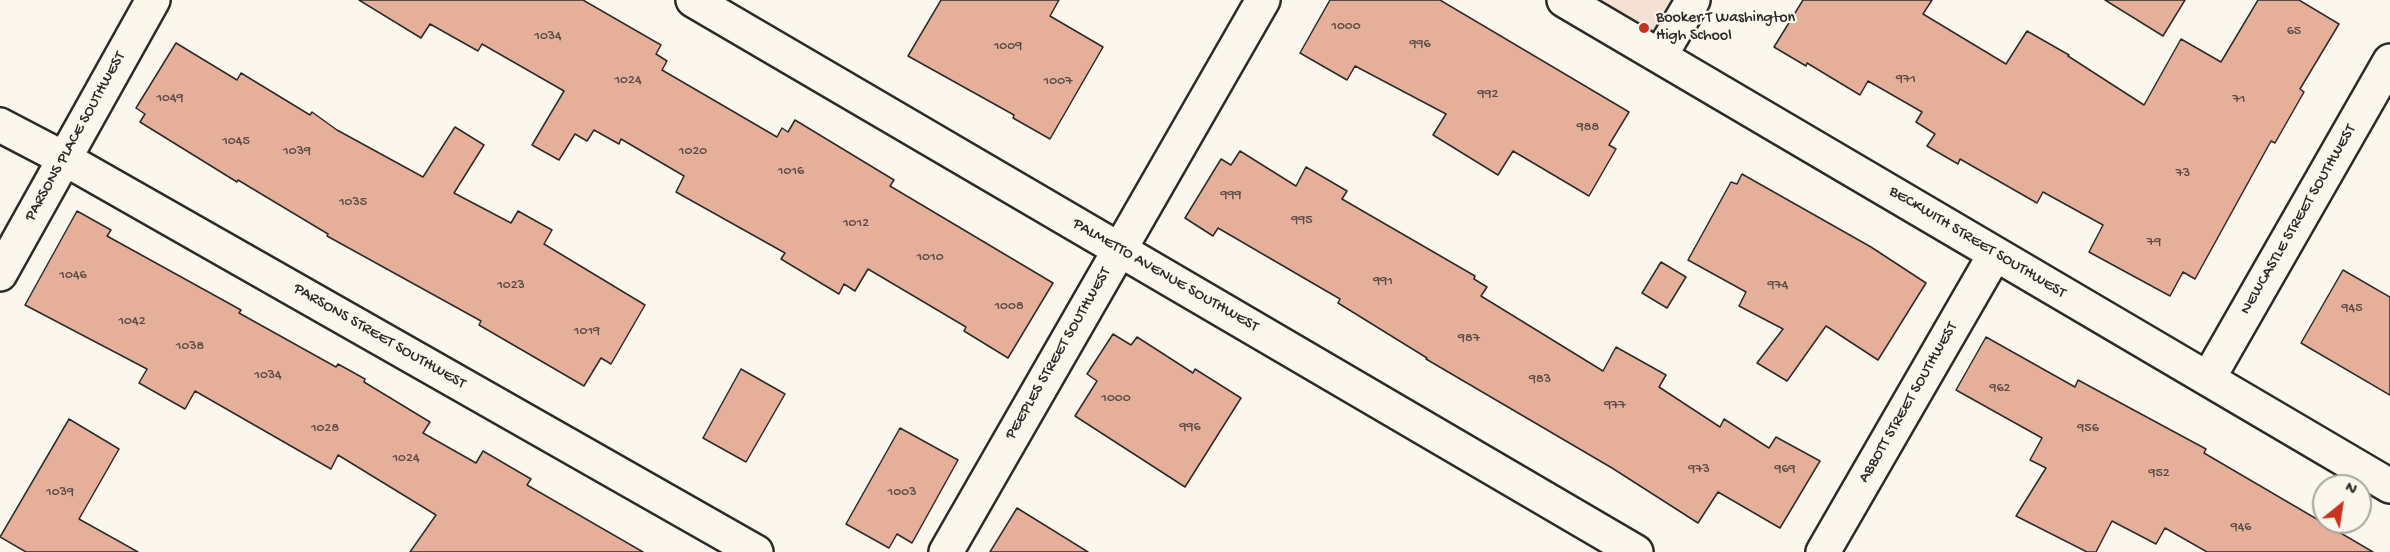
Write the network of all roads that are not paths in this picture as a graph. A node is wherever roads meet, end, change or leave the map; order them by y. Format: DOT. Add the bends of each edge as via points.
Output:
graph roads {
  1 [pos="153,0"];
  2 [pos="693,0"];
  3 [pos="1263,0"];
  4 [pos="1564,0"];
  5 [pos="1693,0"];
  6 [pos="1660,57"];
  7 [pos="2390,61"];
  8 [pos="0,125"];
  9 [pos="65,159"];
  10 [pos="1119,249"];
  11 [pos="1995,254"];
  12 [pos="0,274"];
  13 [pos="2208,379"];
  14 [pos="2390,486"];
  15 [pos="756,552"];
  16 [pos="946,552"];
  17 [pos="1636,552"];
  18 [pos="1823,552"];
  1 -- 9 [label="street, PARSONS PLACE SOUTHWEST"];
  2 -- 10 [label="street, PALMETTO AVENUE SOUTHWEST"];
  3 -- 10 [label="street, PEEPLES STREET SOUTHWEST"];
  4 -- 6 [label="street, BECKWITH STREET SOUTHWEST"];
  5 -- 6 [label="street"];
  6 -- 11 [label="street, BECKWITH STREET SOUTHWEST"];
  7 -- 13 [label="street, NEWCASTLE STREET SOUTHWEST"];
  8 -- 9 [label="street, PARSONS STREET SOUTHWEST"];
  9 -- 12 [label="street, PARSONS PLACE SOUTHWEST"];
  9 -- 15 [label="street, PARSONS STREET SOUTHWEST"];
  10 -- 16 [label="street, PEEPLES STREET SOUTHWEST"];
  10 -- 17 [label="street, PALMETTO AVENUE SOUTHWEST"];
  11 -- 13 [label="street, BECKWITH STREET SOUTHWEST"];
  11 -- 18 [label="street, ABBOTT STREET SOUTHWEST"];
  13 -- 14 [label="street, BECKWITH STREET SOUTHWEST"];
}
